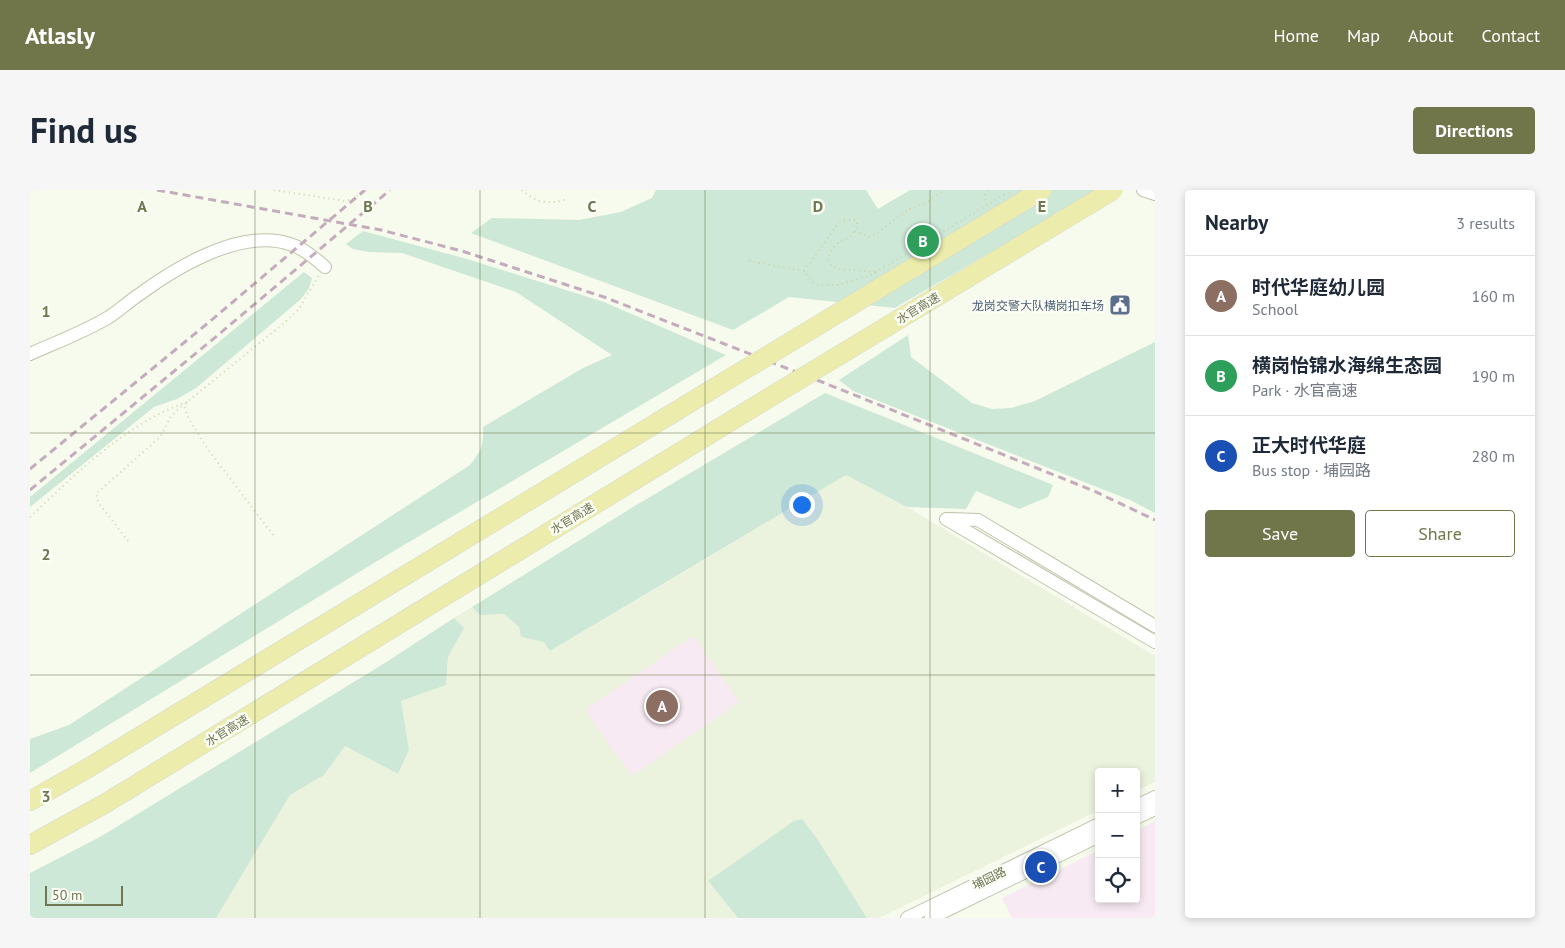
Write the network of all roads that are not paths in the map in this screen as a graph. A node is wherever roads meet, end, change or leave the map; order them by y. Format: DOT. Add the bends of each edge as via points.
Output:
graph roads {
  1 [pos="1042,190"];
  2 [pos="1113,190"];
  3 [pos="1143,190"];
  4 [pos="1155,194"];
  5 [pos="325,267"];
  6 [pos="30,354"];
  7 [pos="1155,626"];
  8 [pos="1155,642"];
  9 [pos="1155,797"];
  10 [pos="30,800"];
  11 [pos="1140,804"];
  12 [pos="1155,809"];
  13 [pos="1140,816"];
  14 [pos="1095,826"];
  15 [pos="1095,838"];
  16 [pos="30,845"];
  17 [pos="907,918"];
  18 [pos="931,918"];
  1 -- 10 [label="highway, bridge"];
  2 -- 16 [label="highway, 水官高速, bridge" via="106,804"];
  3 -- 4 [label="street"];
  5 -- 6 [label="street" via="290,244 254,240 237,244 193,261 92,327"];
  7 -- 8 [label="street" via="978,520 946,519"];
  9 -- 11 [label="street"];
  12 -- 13 [label="street"];
  14 -- 17 [label="street, 埔园路"];
  15 -- 18 [label="street, 埔园路"];
}
